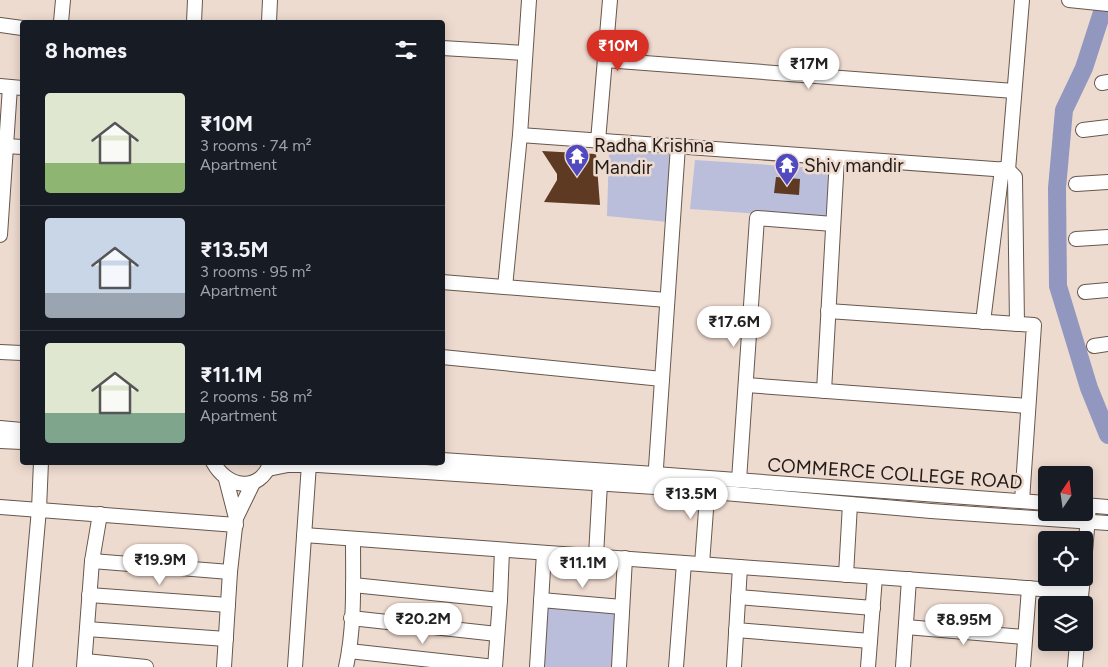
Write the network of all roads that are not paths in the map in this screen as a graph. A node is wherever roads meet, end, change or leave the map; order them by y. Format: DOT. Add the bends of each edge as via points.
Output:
graph roads {
  1 [pos="63,0"];
  2 [pos="196,0"];
  3 [pos="270,0"];
  4 [pos="529,0"];
  5 [pos="610,0"];
  6 [pos="1022,0"];
  7 [pos="1069,0"];
  8 [pos="1102,3"];
  9 [pos="61,20"];
  10 [pos="194,20"];
  11 [pos="269,20"];
  12 [pos="0,25"];
  13 [pos="20,28"];
  14 [pos="445,48"];
  15 [pos="525,54"];
  16 [pos="605,60"];
  17 [pos="11,87"];
  18 [pos="1014,91"];
  19 [pos="4,119"];
  20 [pos="1108,127"];
  21 [pos="1083,130"];
  22 [pos="520,135"];
  23 [pos="598,141"];
  24 [pos="6,146"];
  25 [pos="678,146"];
  26 [pos="20,147"];
  27 [pos="837,158"];
  28 [pos="1005,170"];
  29 [pos="2,177"];
  30 [pos="1108,182"];
  31 [pos="1076,184"];
  32 [pos="833,224"];
  33 [pos="0,235"];
  34 [pos="1108,237"];
  35 [pos="1076,239"];
  36 [pos="445,282"];
  37 [pos="505,287"];
  38 [pos="1108,290"];
  39 [pos="1085,292"];
  40 [pos="667,300"];
  41 [pos="828,311"];
  42 [pos="982,322"];
  43 [pos="1017,324"];
  44 [pos="1108,344"];
  45 [pos="1094,346"];
  46 [pos="0,352"];
  47 [pos="20,353"];
  48 [pos="445,357"];
  49 [pos="662,379"];
  50 [pos="746,385"];
  51 [pos="824,391"];
  52 [pos="1028,406"];
  53 [pos="0,428"];
  54 [pos="20,430"];
  55 [pos="0,441"];
  56 [pos="20,442"];
  57 [pos="445,460"];
  58 [pos="41,465"];
  59 [pos="215,465"];
  60 [pos="288,465"];
  61 [pos="309,465"];
  62 [pos="324,465"];
  63 [pos="270,466"];
  64 [pos="226,479"];
  65 [pos="655,480"];
  66 [pos="739,480"];
  67 [pos="600,483"];
  68 [pos="253,484"];
  69 [pos="708,485"];
  70 [pos="1022,501"];
  71 [pos="1038,502"];
  72 [pos="850,504"];
  73 [pos="1093,506"];
  74 [pos="0,507"];
  75 [pos="1108,507"];
  76 [pos="39,509"];
  77 [pos="100,514"];
  78 [pos="1038,517"];
  79 [pos="1087,521"];
  80 [pos="236,522"];
  81 [pos="1108,523"];
  82 [pos="1086,531"];
  83 [pos="304,535"];
  84 [pos="353,539"];
  85 [pos="502,550"];
  86 [pos="544,552"];
  87 [pos="596,556"];
  88 [pos="625,558"];
  89 [pos="92,561"];
  90 [pos="684,563"];
  91 [pos="702,564"];
  92 [pos="740,567"];
  93 [pos="230,572"];
  94 [pos="846,575"];
  95 [pos="875,577"];
  96 [pos="910,579"];
  97 [pos="353,585"];
  98 [pos="1029,588"];
  99 [pos="1081,591"];
  100 [pos="89,595"];
  101 [pos="738,597"];
  102 [pos="500,600"];
  103 [pos="541,600"];
  104 [pos="228,605"];
  105 [pos="622,607"];
  106 [pos="873,608"];
  107 [pos="351,618"];
  108 [pos="906,627"];
  109 [pos="87,629"];
  110 [pos="736,630"];
  111 [pos="497,634"];
  112 [pos="1025,637"];
  113 [pos="226,639"];
  114 [pos="870,641"];
  115 [pos="349,651"];
  116 [pos="1076,651"];
  117 [pos="84,664"];
  118 [pos="25,667"];
  119 [pos="146,667"];
  120 [pos="224,667"];
  121 [pos="295,667"];
  122 [pos="346,667"];
  123 [pos="494,667"];
  124 [pos="537,667"];
  125 [pos="619,667"];
  126 [pos="676,667"];
  127 [pos="734,667"];
  128 [pos="742,667"];
  129 [pos="868,667"];
  130 [pos="903,667"];
  131 [pos="1023,667"];
  132 [pos="1075,667"];
  1 -- 9 [label="street"];
  2 -- 10 [label="street"];
  3 -- 11 [label="street"];
  4 -- 15 [label="street"];
  5 -- 16 [label="street"];
  6 -- 18 [label="street"];
  7 -- 8 [label="street"];
  12 -- 13 [label="street"];
  14 -- 15 [label="street"];
  15 -- 22 [label="street"];
  16 -- 18 [label="street"];
  16 -- 23 [label="street"];
  17 -- 19 [label="street"];
  18 -- 28 [label="street"];
  19 -- 24 [label="street"];
  20 -- 21 [label="street"];
  22 -- 23 [label="street"];
  22 -- 37 [label="street"];
  23 -- 25 [label="street"];
  24 -- 26 [label="street"];
  24 -- 29 [label="street"];
  25 -- 27 [label="street"];
  25 -- 40 [label="street"];
  27 -- 28 [label="street"];
  27 -- 32 [label="street"];
  28 -- 42 [label="street"];
  28 -- 43 [label="street" via="1015,176"];
  29 -- 33 [label="street"];
  30 -- 31 [label="street"];
  32 -- 41 [label="street"];
  32 -- 50 [label="street" via="757,218"];
  34 -- 35 [label="street"];
  36 -- 37 [label="street"];
  37 -- 40 [label="street"];
  38 -- 39 [label="street"];
  40 -- 49 [label="street"];
  41 -- 42 [label="street"];
  41 -- 51 [label="street"];
  42 -- 43 [label="street"];
  43 -- 52 [label="street" via="1034,325"];
  44 -- 45 [label="street"];
  46 -- 47 [label="street"];
  48 -- 49 [label="street"];
  49 -- 65 [label="street"];
  50 -- 51 [label="street"];
  50 -- 66 [label="street"];
  51 -- 52 [label="street"];
  52 -- 70 [label="street"];
  53 -- 54 [label="street"];
  55 -- 56 [label="street"];
  57 -- 65 [label="street"];
  58 -- 76 [label="street"];
  59 -- 64 [label="street"];
  60 -- 63 [label="street"];
  61 -- 83 [label="street"];
  62 -- 67 [label="street"];
  63 -- 68 [label="street"];
  64 -- 68 [label="street"];
  64 -- 80 [label="street"];
  65 -- 67 [label="street"];
  65 -- 69 [label="street"];
  66 -- 69 [label="street, COMMERCE COLLEGE ROAD"];
  66 -- 70 [label="street, COMMERCE COLLEGE ROAD"];
  67 -- 87 [label="street"];
  68 -- 80 [label="street"];
  69 -- 72 [label="street"];
  69 -- 91 [label="street"];
  70 -- 71 [label="street, COMMERCE COLLEGE ROAD"];
  72 -- 78 [label="street"];
  72 -- 94 [label="street"];
  73 -- 75 [label="street"];
  74 -- 76 [label="street"];
  76 -- 77 [label="street"];
  76 -- 118 [label="street"];
  77 -- 80 [label="street"];
  77 -- 89 [label="street"];
  79 -- 81 [label="street"];
  79 -- 82 [label="street"];
  80 -- 93 [label="street"];
  83 -- 84 [label="street"];
  83 -- 121 [label="street"];
  84 -- 85 [label="street"];
  84 -- 97 [label="street"];
  85 -- 86 [label="street"];
  85 -- 102 [label="street"];
  86 -- 87 [label="street"];
  86 -- 103 [label="street"];
  87 -- 88 [label="street"];
  88 -- 90 [label="street"];
  88 -- 105 [label="street"];
  89 -- 93 [label="street"];
  89 -- 100 [label="street"];
  90 -- 91 [label="street"];
  90 -- 126 [label="street"];
  91 -- 92 [label="street"];
  92 -- 94 [label="street"];
  92 -- 101 [label="street"];
  93 -- 104 [label="street"];
  94 -- 95 [label="street"];
  95 -- 96 [label="street"];
  95 -- 106 [label="street"];
  96 -- 98 [label="street"];
  96 -- 108 [label="street"];
  97 -- 102 [label="street"];
  97 -- 107 [label="street"];
  98 -- 99 [label="street"];
  98 -- 112 [label="street"];
  100 -- 104 [label="street"];
  100 -- 109 [label="street"];
  101 -- 106 [label="street"];
  101 -- 110 [label="street"];
  102 -- 111 [label="street"];
  103 -- 105 [label="street"];
  103 -- 124 [label="street"];
  104 -- 113 [label="street"];
  105 -- 125 [label="street"];
  106 -- 114 [label="street"];
  107 -- 111 [label="street"];
  107 -- 115 [label="street"];
  108 -- 112 [label="street"];
  108 -- 130 [label="street"];
  109 -- 113 [label="street"];
  109 -- 117 [label="street"];
  110 -- 114 [label="street"];
  110 -- 127 [label="street"];
  111 -- 123 [label="street"];
  112 -- 131 [label="street"];
  113 -- 120 [label="street"];
  114 -- 129 [label="street"];
  115 -- 122 [label="street"];
  115 -- 123 [label="street"];
  116 -- 132 [label="street"];
  117 -- 119 [label="street"];
  127 -- 128 [label="street"];
}
